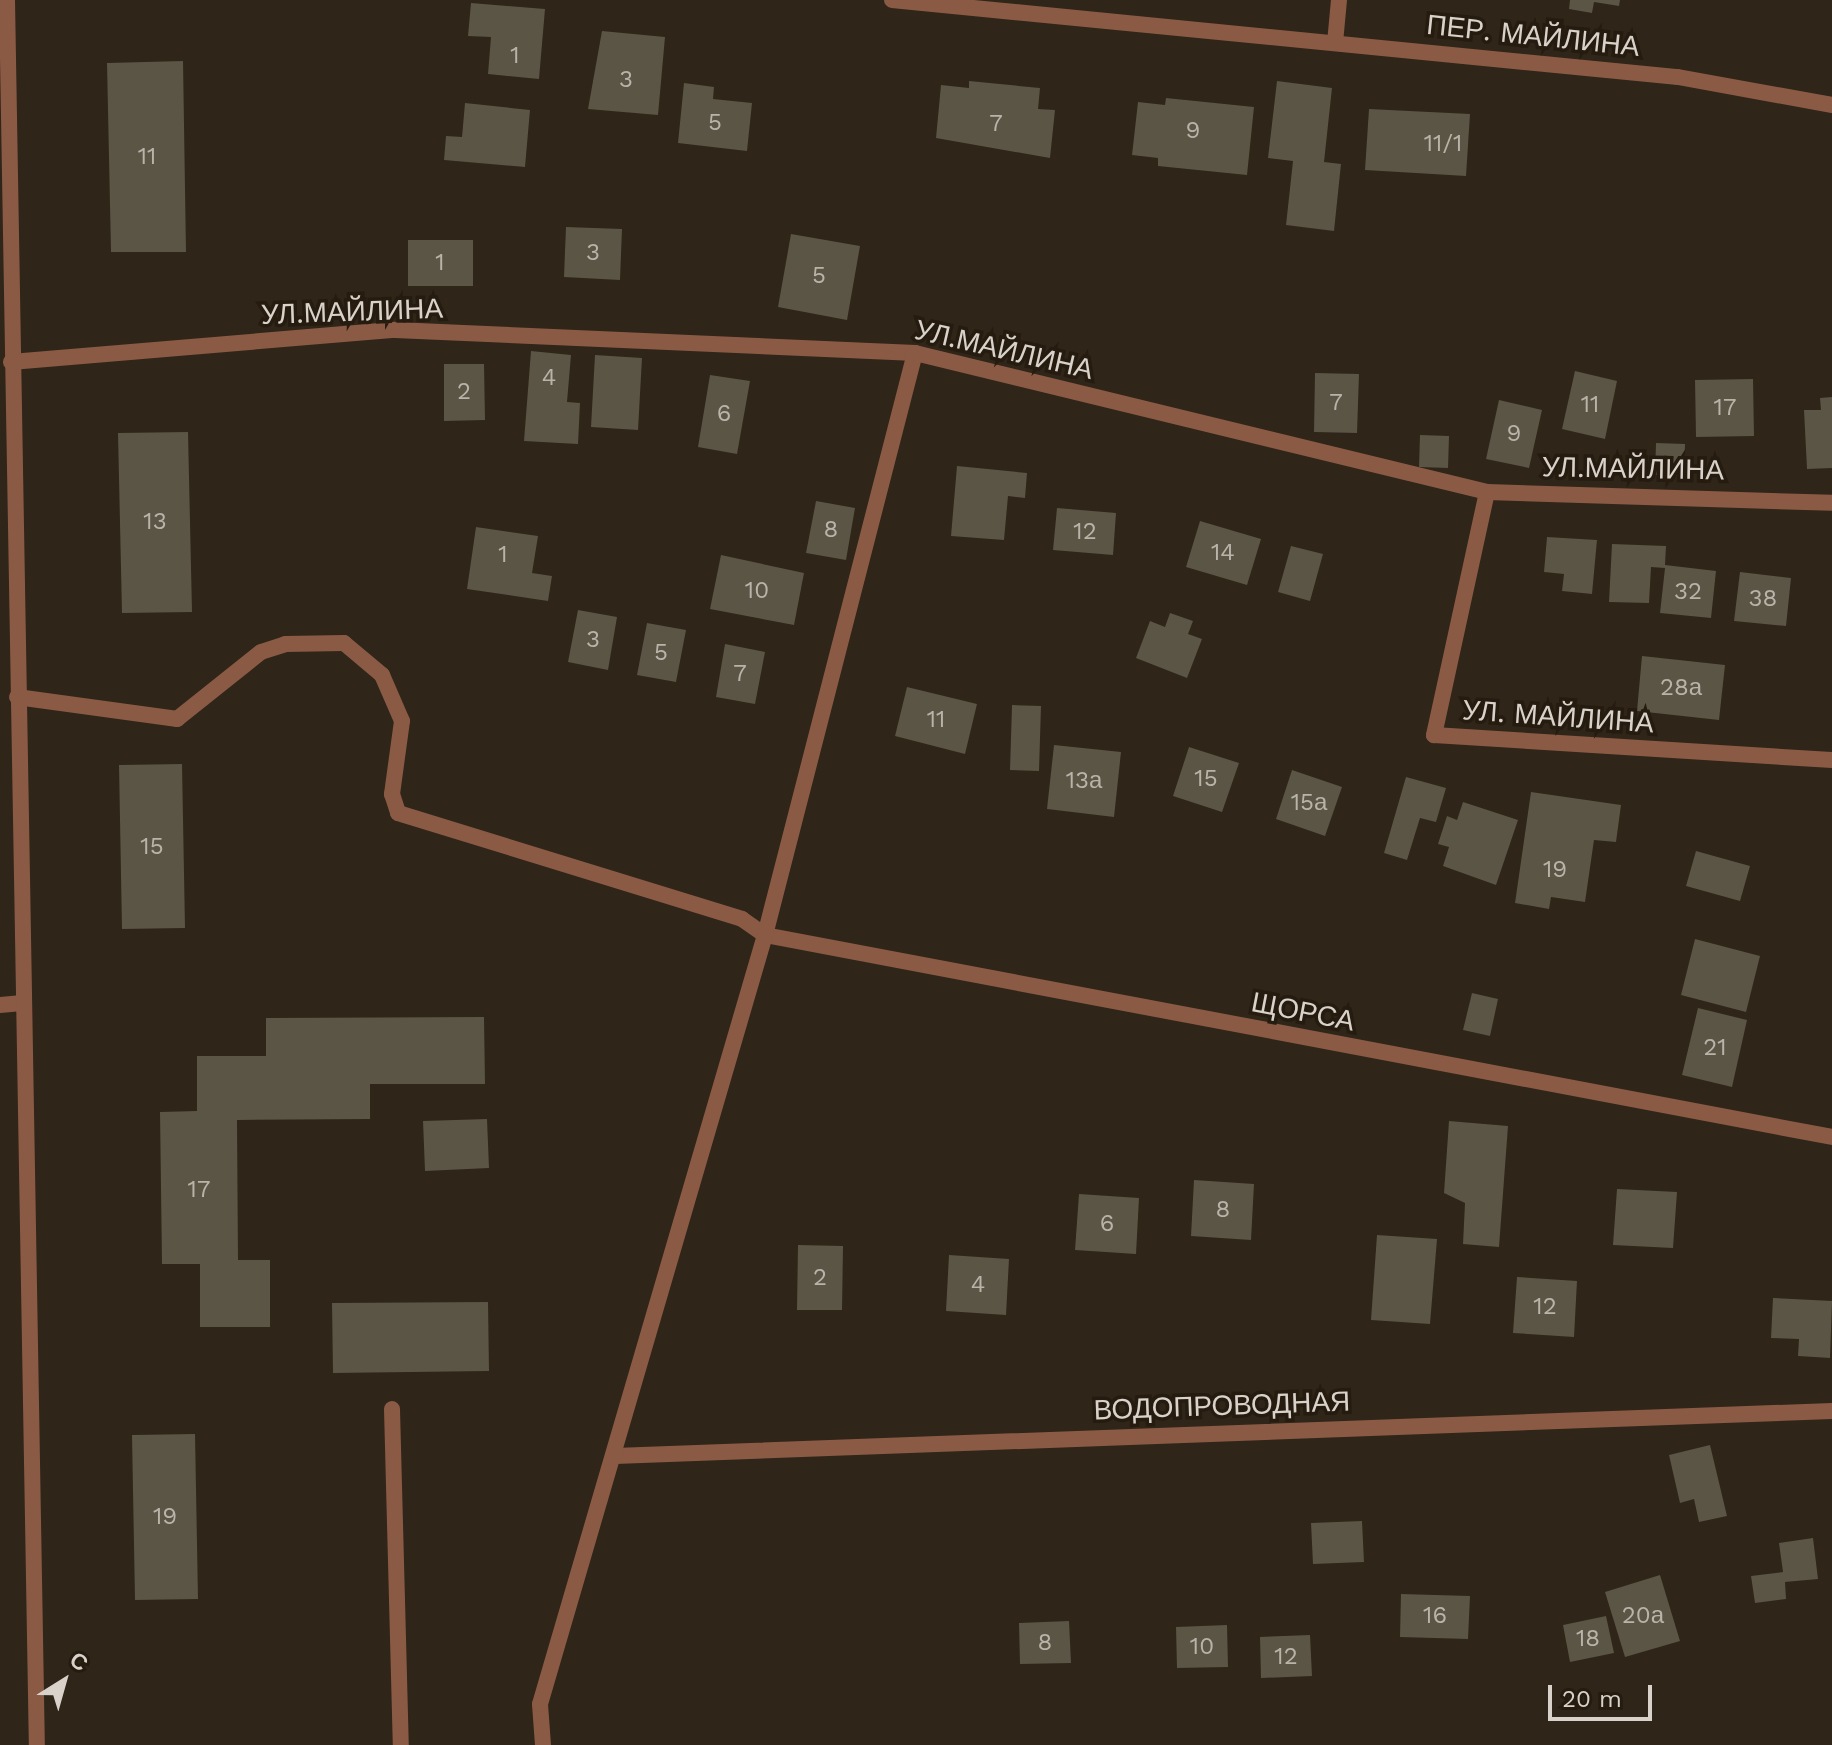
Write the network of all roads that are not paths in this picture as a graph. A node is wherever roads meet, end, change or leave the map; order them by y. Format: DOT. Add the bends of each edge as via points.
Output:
graph roads {
  1 [pos="7,0"];
  2 [pos="892,0"];
  3 [pos="1339,0"];
  4 [pos="1335,43"];
  5 [pos="1832,105"];
  6 [pos="915,353"];
  7 [pos="5,362"];
  8 [pos="1487,492"];
  9 [pos="1832,503"];
  10 [pos="17,697"];
  11 [pos="1832,760"];
  12 [pos="765,935"];
  13 [pos="22,1003"];
  14 [pos="0,1005"];
  15 [pos="1832,1137"];
  16 [pos="392,1409"];
  17 [pos="1832,1411"];
  18 [pos="615,1456"];
  19 [pos="37,1745"];
  20 [pos="401,1745"];
  21 [pos="543,1745"];
  1 -- 7 [label="street"];
  2 -- 4 [label="street, ПЕР. МАЙЛИНА"];
  3 -- 4 [label="street"];
  4 -- 5 [label="street, ПЕР. МАЙЛИНА" via="1678,77"];
  6 -- 7 [label="street, УЛ.МАЙЛИНА" via="395,330"];
  6 -- 8 [label="street, УЛ.МАЙЛИНА"];
  6 -- 12 [label="street"];
  7 -- 10 [label="street"];
  8 -- 9 [label="street, УЛ.МАЙЛИНА"];
  8 -- 11 [label="street, УЛ. МАЙЛИНА" via="1434,735"];
  10 -- 12 [label="street, ЩОРСА" via="177,719 261,652 344,643 382,675 402,721 392,794 398,813 742,919"];
  10 -- 13 [label="street"];
  12 -- 15 [label="street, ЩОРСА"];
  12 -- 18 [label="street"];
  13 -- 14 [label="street"];
  13 -- 19 [label="street"];
  16 -- 20 [label="street"];
  17 -- 18 [label="street, ВОДОПРОВОДНАЯ"];
  18 -- 21 [label="street" via="540,1704"];
}
